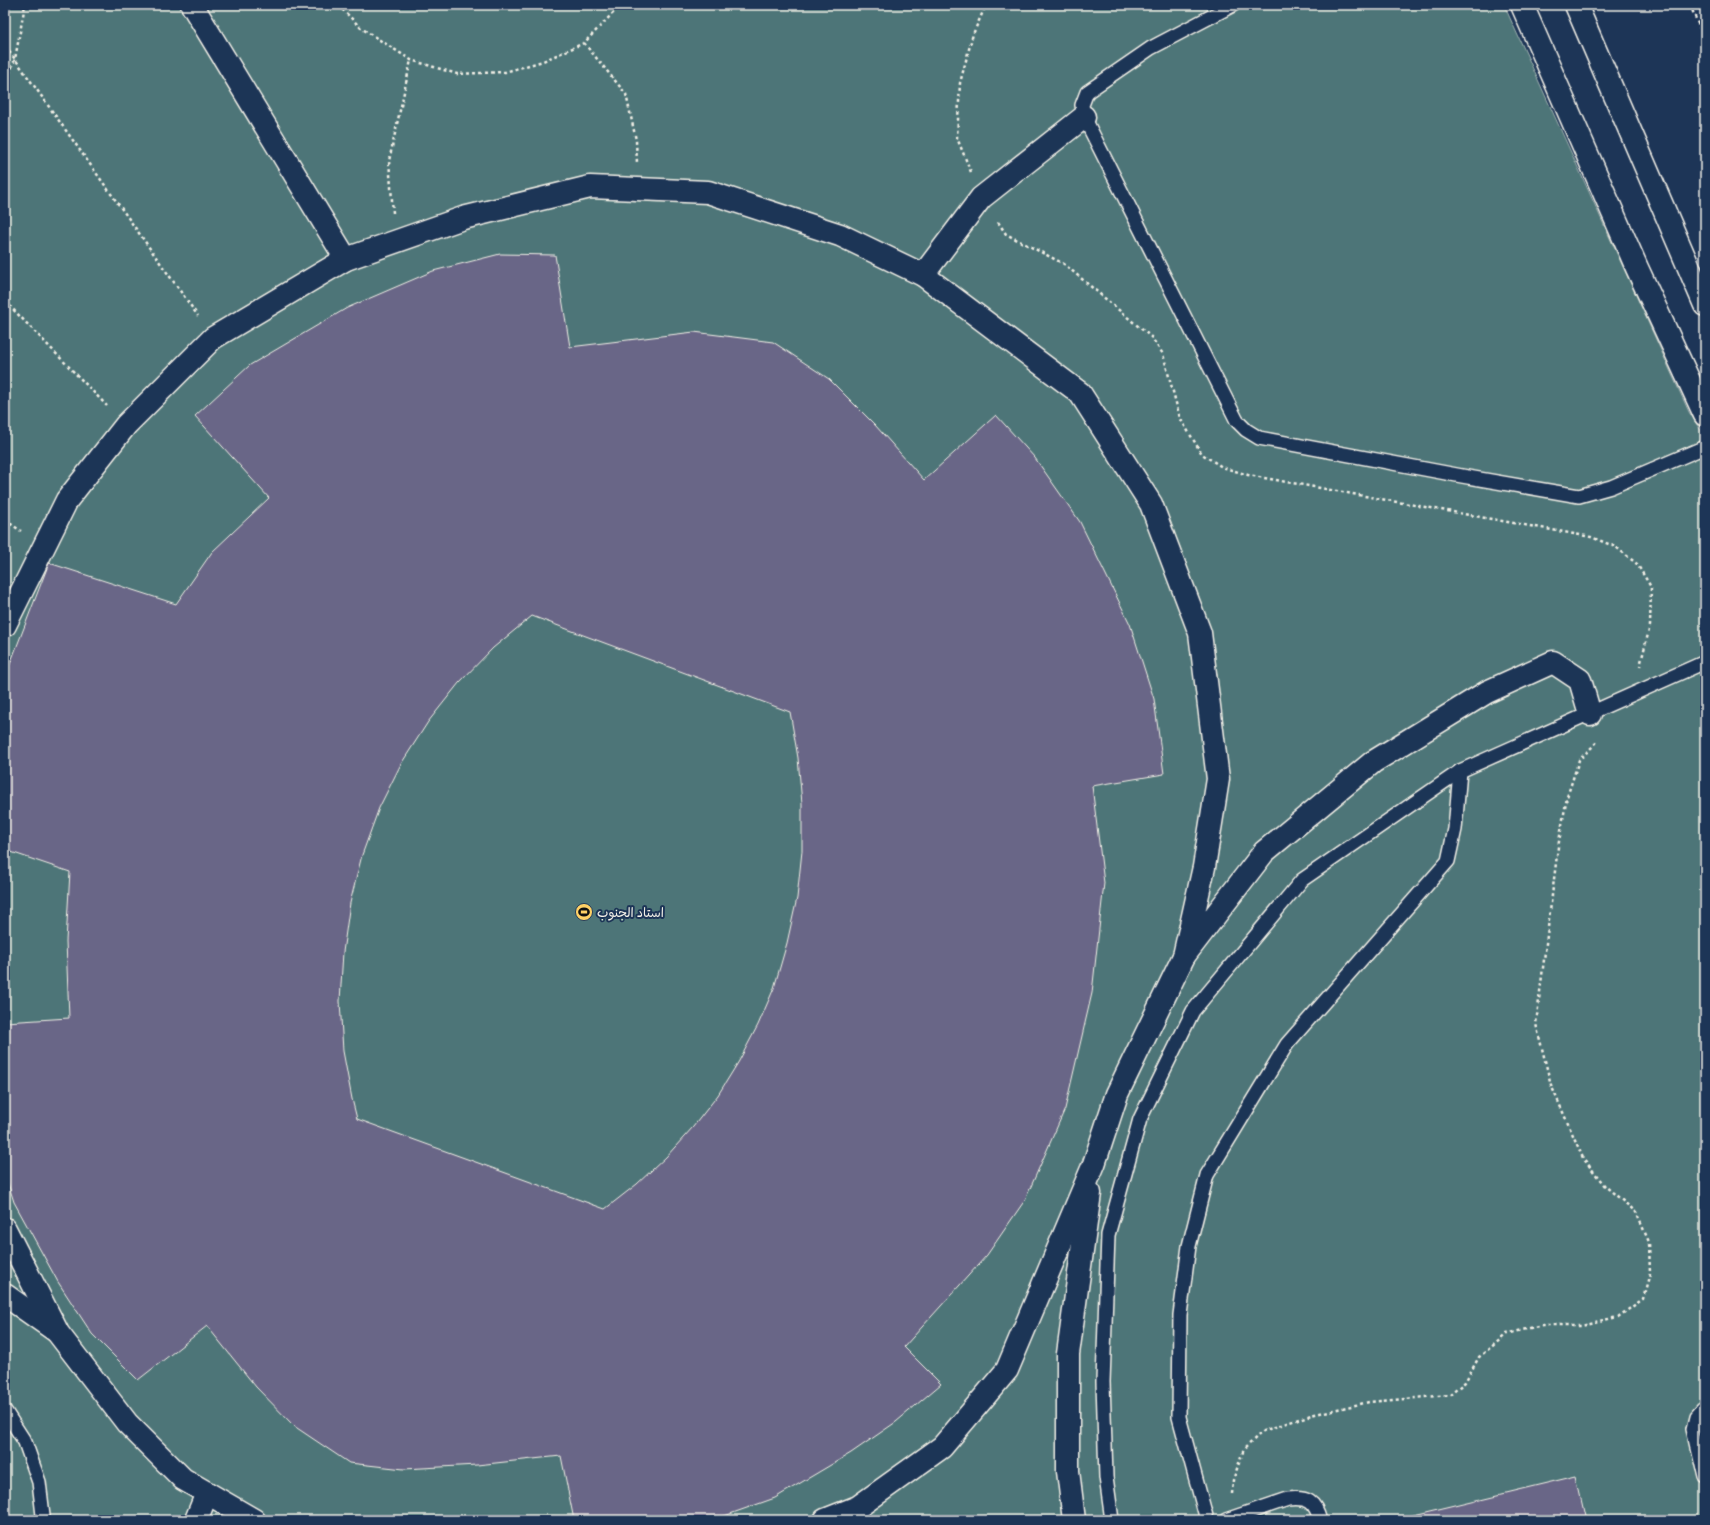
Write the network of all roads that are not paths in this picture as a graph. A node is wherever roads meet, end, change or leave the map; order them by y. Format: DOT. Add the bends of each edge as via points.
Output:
graph roads {
  1 [pos="192,5"];
  2 [pos="1233,5"];
  3 [pos="1522,5"];
  4 [pos="1576,5"];
  5 [pos="1084,117"];
  6 [pos="346,259"];
  7 [pos="923,275"];
  8 [pos="1705,305"];
  9 [pos="1705,415"];
  10 [pos="1705,447"];
  11 [pos="5,625"];
  12 [pos="1705,662"];
  13 [pos="1590,714"];
  14 [pos="1460,772"];
  15 [pos="1184,956"];
  16 [pos="1094,1164"];
  17 [pos="5,1228"];
  18 [pos="5,1295"];
  19 [pos="58,1333"];
  20 [pos="1705,1408"];
  21 [pos="5,1411"];
  22 [pos="1705,1476"];
  23 [pos="207,1493"];
  24 [pos="1235,1518"];
  25 [pos="42,1520"];
  26 [pos="196,1520"];
  27 [pos="254,1520"];
  28 [pos="825,1520"];
  29 [pos="1074,1520"];
  30 [pos="1112,1520"];
  31 [pos="1207,1520"];
  32 [pos="1320,1520"];
  1 -- 6 [label="street"];
  2 -- 5 [label="lane" via="1151,48 1087,92 1082,105"];
  3 -- 9 [label="street" via="1637,268"];
  4 -- 8 [label="street"];
  5 -- 7 [label="street" via="981,198"];
  5 -- 10 [label="lane" via="1237,421 1259,438 1579,496 1611,487"];
  6 -- 7 [label="street" via="463,218 590,187 708,192 840,235"];
  6 -- 11 [label="street" via="213,338 126,425 67,500"];
  7 -- 15 [label="street" via="1080,393 1151,504 1200,633 1218,779 1204,867"];
  12 -- 13 [label="lane"];
  13 -- 14 [label="lane"];
  13 -- 15 [label="street" via="1580,680 1553,662 1487,692 1373,762 1264,852"];
  14 -- 30 [label="lane" via="1302,880 1193,1011 1140,1119 1108,1235 1103,1382 1106,1477"];
  14 -- 31 [label="lane" via="1455,829 1448,861 1287,1044 1207,1175 1189,1246 1180,1315 1179,1417"];
  15 -- 16 [label="street" via="1117,1094"];
  16 -- 28 [label="street" via="1007,1370 942,1447 858,1507"];
  16 -- 29 [label="street" via="1068,1354 1068,1471"];
  17 -- 19 [label="street"];
  18 -- 19 [label="street"];
  19 -- 23 [label="street" via="127,1423 183,1479"];
  20 -- 22 [label="lane" via="1697,1417 1694,1429"];
  21 -- 25 [label="lane" via="24,1442 39,1482"];
  23 -- 26 [label="street"];
  23 -- 27 [label="street"];
  24 -- 32 [label="lane" via="1297,1498 1305,1499 1317,1508"];
}
